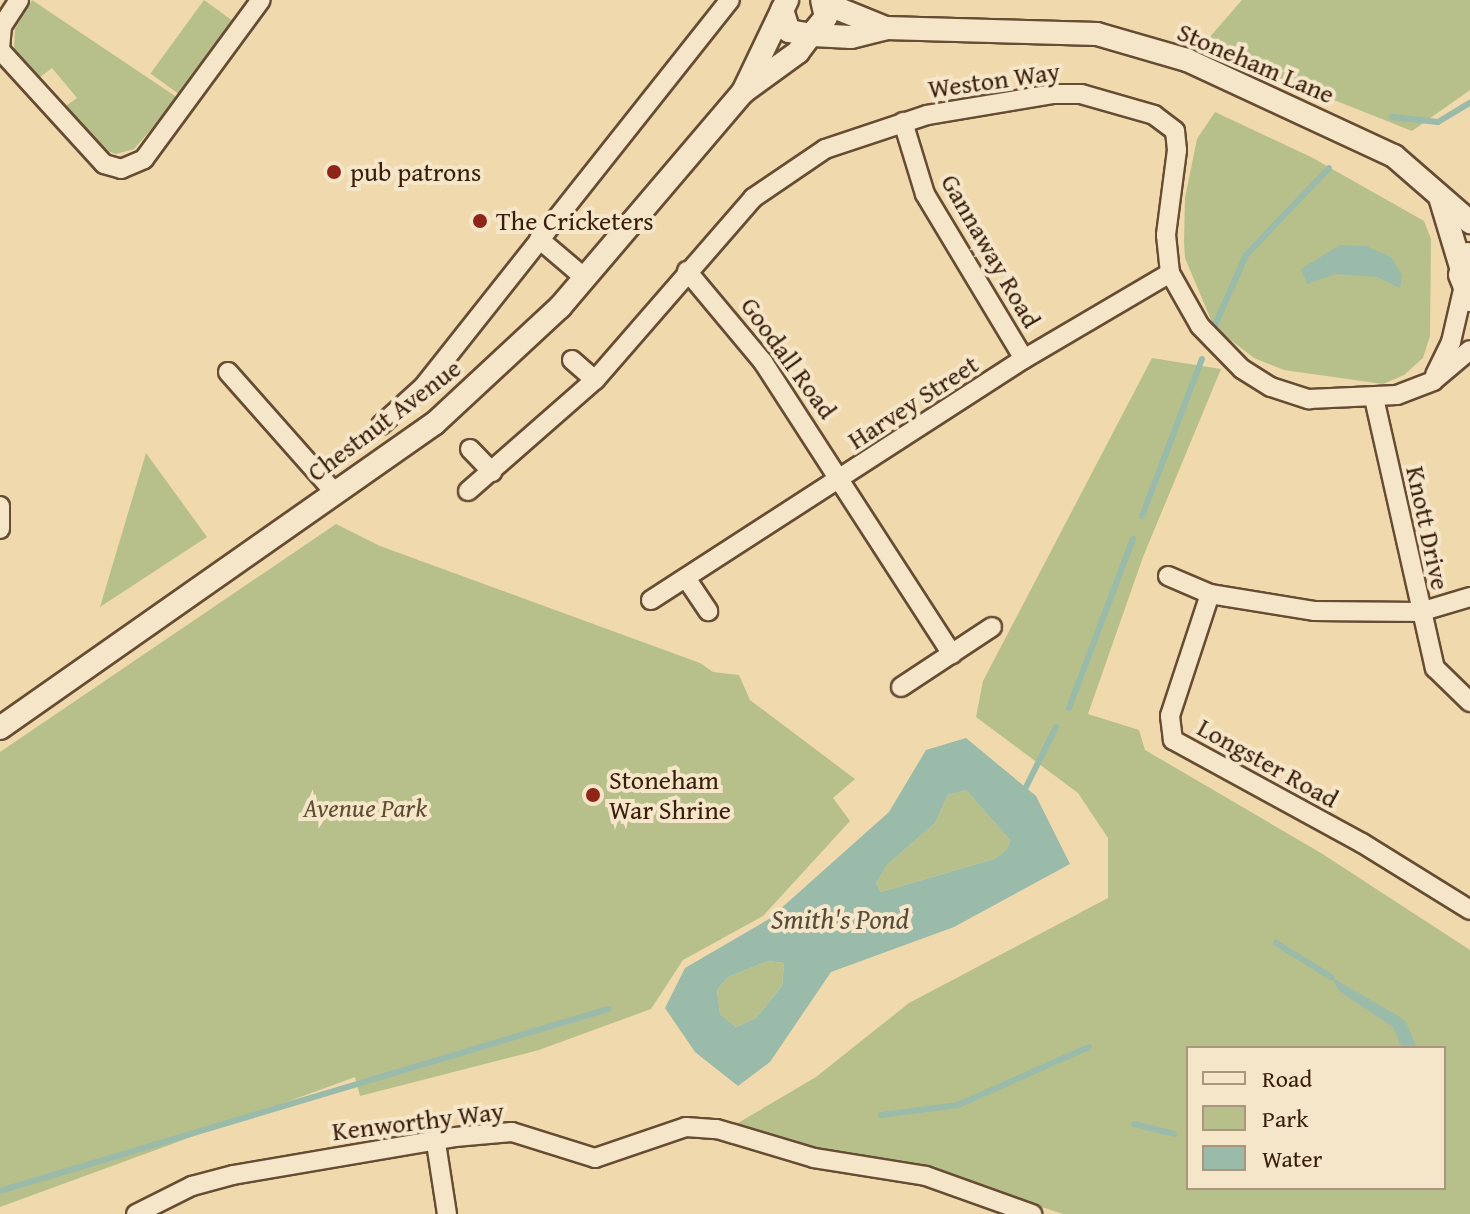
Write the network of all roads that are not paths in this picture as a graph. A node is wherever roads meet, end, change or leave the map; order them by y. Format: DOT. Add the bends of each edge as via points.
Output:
graph roads {
  1 [pos="19,0"];
  2 [pos="261,0"];
  3 [pos="730,0"];
  4 [pos="823,1"];
  5 [pos="784,5"];
  6 [pos="886,28"];
  7 [pos="812,35"];
  8 [pos="743,92"];
  9 [pos="903,122"];
  10 [pos="1440,196"];
  11 [pos="1470,222"];
  12 [pos="539,239"];
  13 [pos="687,271"];
  14 [pos="1170,273"];
  15 [pos="1466,277"];
  16 [pos="585,278"];
  17 [pos="1470,350"];
  18 [pos="1024,359"];
  19 [pos="572,360"];
  20 [pos="228,372"];
  21 [pos="595,380"];
  22 [pos="1433,381"];
  23 [pos="1374,398"];
  24 [pos="381,425"];
  25 [pos="470,449"];
  26 [pos="492,472"];
  27 [pos="842,480"];
  28 [pos="468,491"];
  29 [pos="335,493"];
  30 [pos="0,506"];
  31 [pos="0,529"];
  32 [pos="1168,576"];
  33 [pos="686,578"];
  34 [pos="1210,594"];
  35 [pos="1470,597"];
  36 [pos="651,600"];
  37 [pos="708,611"];
  38 [pos="1420,612"];
  39 [pos="992,627"];
  40 [pos="952,654"];
  41 [pos="901,687"];
  42 [pos="1470,702"];
  43 [pos="0,728"];
  44 [pos="1470,910"];
  45 [pos="436,1143"];
  46 [pos="136,1214"];
  47 [pos="447,1214"];
  48 [pos="1032,1214"];
  1 -- 2 [label="street" via="2,26 0,50 104,164 121,169 144,159"];
  3 -- 12 [label="street"];
  4 -- 6 [label="street, Stoneham Lane"];
  4 -- 7 [label="street" via="824,24"];
  5 -- 7 [label="street" via="789,31"];
  5 -- 8 [label="street, Chestnut Avenue"];
  6 -- 7 [label="street, Stoneham Lane" via="851,37"];
  6 -- 10 [label="street, Stoneham Lane" via="1063,29 1187,60 1394,156"];
  7 -- 8 [label="street, Chestnut Avenue" via="798,52"];
  8 -- 16 [label="street, Chestnut Avenue"];
  9 -- 13 [label="street, Weston Way" via="825,149 753,198"];
  9 -- 14 [label="street, Weston Way" via="1052,94 1081,94 1160,117 1178,140 1166,235"];
  9 -- 18 [label="street, Gannaway Road" via="925,194"];
  10 -- 11 [label="street, Stoneham Lane"];
  10 -- 15 [label="street"];
  12 -- 16 [label="street"];
  12 -- 24 [label="street" via="423,387"];
  13 -- 21 [label="street, Weston Way"];
  13 -- 27 [label="street, Goodall Road" via="763,362"];
  14 -- 18 [label="street, Harvey Street"];
  14 -- 23 [label="street, Weston Way" via="1200,326 1242,369 1271,387 1309,399"];
  15 -- 22 [label="street" via="1451,342"];
  16 -- 29 [label="street, Chestnut Avenue" via="515,354 435,423"];
  17 -- 22 [label="street, Weston Way"];
  18 -- 27 [label="street, Harvey Street"];
  19 -- 21 [label="street"];
  20 -- 29 [label="street"];
  21 -- 26 [label="street, Weston Way"];
  22 -- 23 [label="street, Weston Way"];
  23 -- 38 [label="street, Knott Drive"];
  25 -- 26 [label="street"];
  26 -- 28 [label="street, Weston Way"];
  27 -- 33 [label="street, Harvey Street"];
  27 -- 40 [label="street, Goodall Road"];
  29 -- 43 [label="street, Chestnut Avenue"];
  30 -- 31 [label="street"];
  32 -- 34 [label="street"];
  33 -- 36 [label="street, Harvey Street"];
  33 -- 37 [label="street"];
  34 -- 38 [label="street" via="1314,611"];
  34 -- 44 [label="street, Longster Road" via="1170,716 1173,740 1362,843"];
  35 -- 38 [label="street"];
  38 -- 42 [label="street, Knott Drive" via="1435,668"];
  39 -- 40 [label="street"];
  40 -- 41 [label="street"];
  45 -- 46 [label="street, Kenworthy Way" via="233,1175 192,1186"];
  45 -- 47 [label="street"];
  45 -- 48 [label="street, Kenworthy Way" via="512,1132 595,1158 686,1127 717,1129 814,1158 926,1176"];
}
